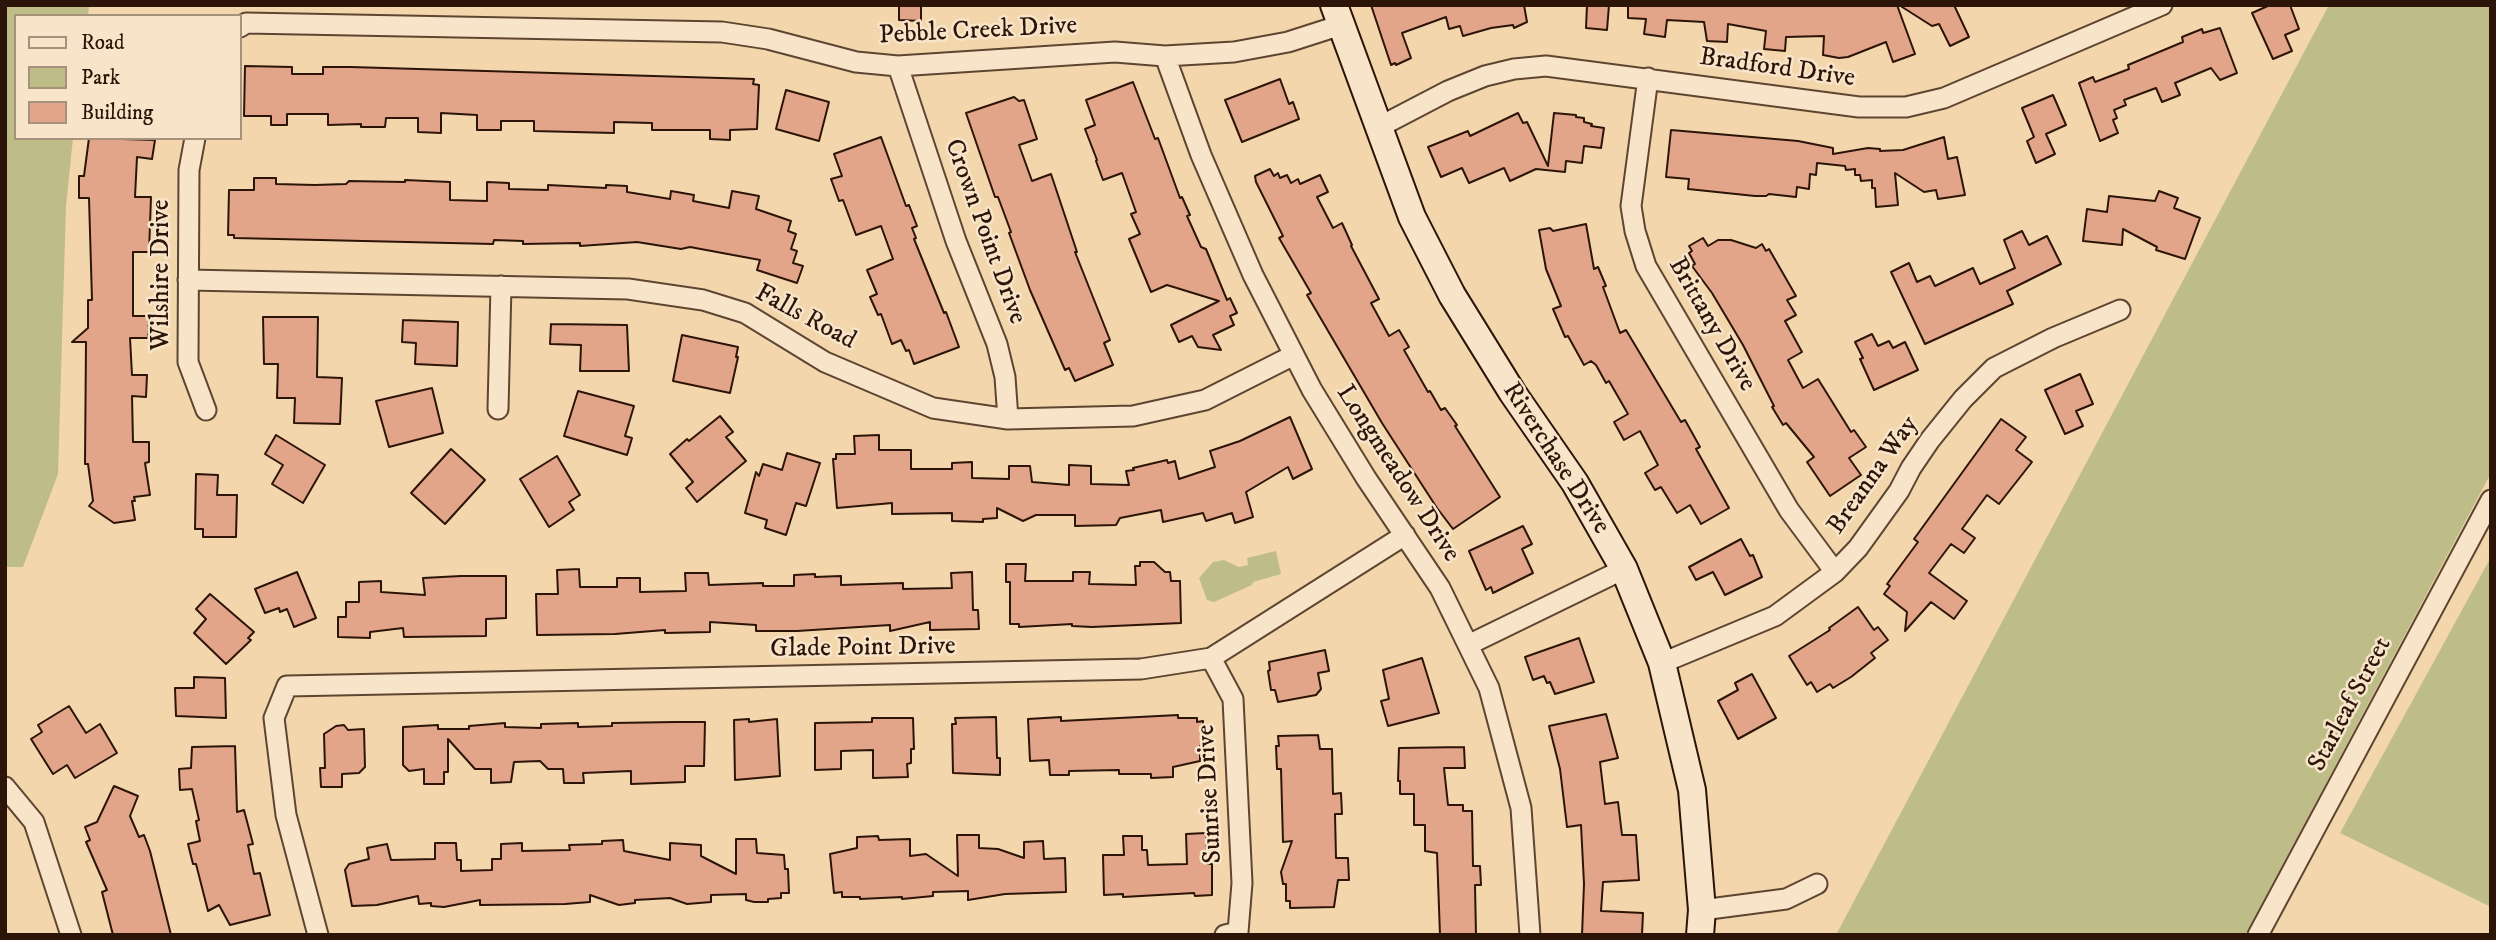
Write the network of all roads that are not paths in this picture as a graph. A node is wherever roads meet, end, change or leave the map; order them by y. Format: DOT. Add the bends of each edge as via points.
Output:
graph roads {
  1 [pos="2162,5"];
  2 [pos="1338,15"];
  3 [pos="242,26"];
  4 [pos="1165,56"];
  5 [pos="898,66"];
  6 [pos="1648,78"];
  7 [pos="1379,127"];
  8 [pos="195,140"];
  9 [pos="188,280"];
  10 [pos="501,286"];
  11 [pos="2120,310"];
  12 [pos="1294,355"];
  13 [pos="205,410"];
  14 [pos="498,410"];
  15 [pos="1008,419"];
  16 [pos="2491,500"];
  17 [pos="1405,536"];
  18 [pos="1624,569"];
  19 [pos="1835,572"];
  20 [pos="1468,645"];
  21 [pos="1211,658"];
  22 [pos="1662,663"];
  23 [pos="5,787"];
  24 [pos="1817,884"];
  25 [pos="1701,922"];
  26 [pos="1232,934"];
  27 [pos="71,935"];
  28 [pos="318,935"];
  29 [pos="1530,935"];
  30 [pos="2258,935"];
  1 -- 6 [label="street, Bradford Drive" via="1944,98 1906,107 1859,107"];
  2 -- 4 [label="street, Pebble Creek Drive" via="1288,42 1234,52"];
  2 -- 7 [label="street, Riverchase Drive"];
  3 -- 5 [label="street, Pebble Creek Drive" via="722,32 856,62"];
  4 -- 5 [label="street, Pebble Creek Drive" via="1115,52"];
  4 -- 12 [label="street, Longmeadow Drive" via="1201,155"];
  5 -- 15 [label="street, Crown Point Drive" via="996,344 1005,377"];
  6 -- 7 [label="street, Bradford Drive" via="1546,66 1514,69 1448,91"];
  6 -- 19 [label="street, Brittany Drive" via="1631,206 1646,266 1788,510"];
  7 -- 18 [label="street, Riverchase Drive" via="1412,217 1452,295 1575,483"];
  8 -- 9 [label="street, Wilshire Drive" via="189,170"];
  9 -- 10 [label="street, Falls Road"];
  9 -- 13 [label="street, Wilshire Drive" via="188,362"];
  10 -- 14 [label="street"];
  10 -- 15 [label="street, Falls Road" via="628,289 703,300 745,313 825,362 933,408"];
  11 -- 19 [label="street, Breanna Way" via="1994,368 1930,440 1858,548"];
  12 -- 15 [label="street, Falls Road" via="1195,403 1133,416"];
  12 -- 17 [label="street, Longmeadow Drive"];
  16 -- 30 [label="street, Starleaf Street"];
  17 -- 20 [label="street, Longmeadow Drive" via="1440,588"];
  17 -- 21 [label="street, Glade Point Drive"];
  18 -- 20 [label="street"];
  18 -- 22 [label="street, Riverchase Drive"];
  19 -- 22 [label="street, Breanna Way" via="1776,616"];
  20 -- 29 [label="street, Longmeadow Drive" via="1489,688 1521,808"];
  21 -- 26 [label="street, Sunrise Drive" via="1233,699 1242,883"];
  21 -- 28 [label="street, Glade Point Drive" via="1141,669 287,686 274,718 286,816"];
  22 -- 25 [label="street, Riverchase Drive" via="1692,790"];
  23 -- 27 [label="street" via="34,822"];
  24 -- 25 [label="street" via="1786,899"];
}
